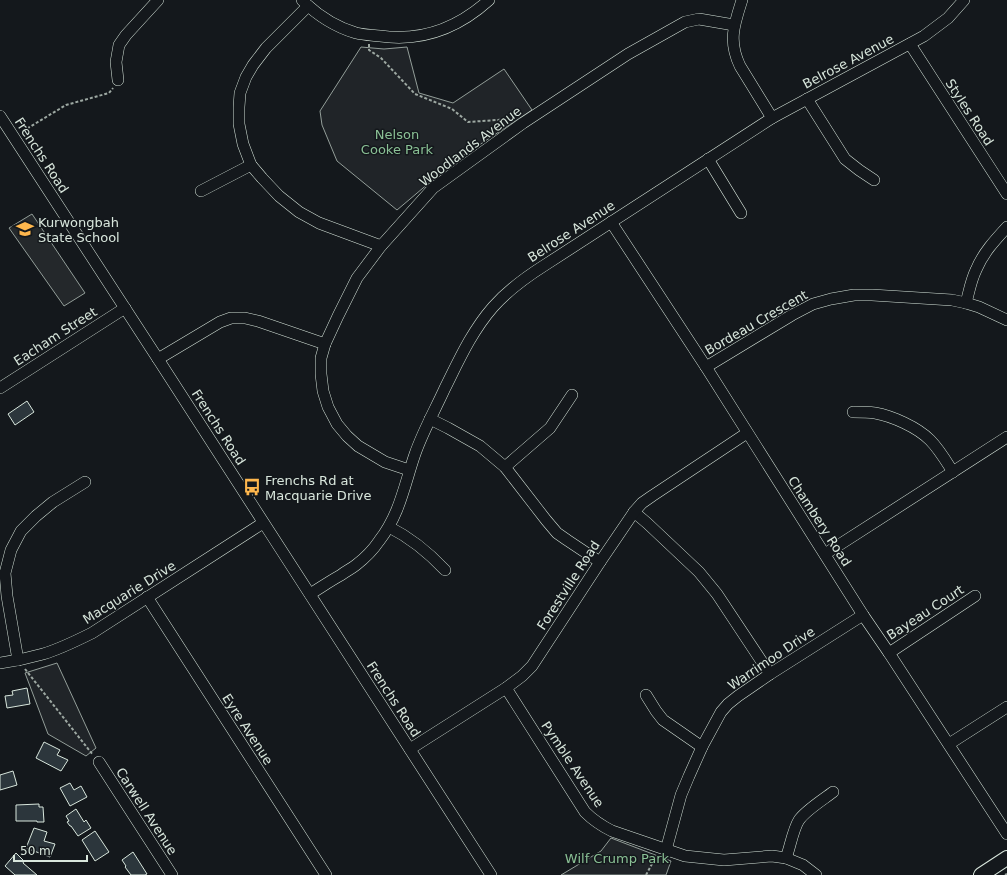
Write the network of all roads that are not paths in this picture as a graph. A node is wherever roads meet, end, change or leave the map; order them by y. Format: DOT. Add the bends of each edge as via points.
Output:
graph roads {
  1 [pos="158,0"];
  2 [pos="489,0"];
  3 [pos="742,0"];
  4 [pos="964,0"];
  5 [pos="305,3"];
  6 [pos="734,25"];
  7 [pos="910,44"];
  8 [pos="118,80"];
  9 [pos="807,99"];
  10 [pos="0,116"];
  11 [pos="772,118"];
  12 [pos="708,159"];
  13 [pos="251,165"];
  14 [pos="874,180"];
  15 [pos="201,191"];
  16 [pos="1007,194"];
  17 [pos="741,213"];
  18 [pos="611,222"];
  19 [pos="1007,227"];
  20 [pos="381,246"];
  21 [pos="966,303"];
  22 [pos="125,308"];
  23 [pos="1007,320"];
  24 [pos="325,344"];
  25 [pos="158,359"];
  26 [pos="706,367"];
  27 [pos="0,388"];
  28 [pos="572,395"];
  29 [pos="853,412"];
  30 [pos="430,419"];
  31 [pos="747,433"];
  32 [pos="1007,437"];
  33 [pos="504,467"];
  34 [pos="409,470"];
  35 [pos="953,472"];
  36 [pos="85,482"];
  37 [pos="634,512"];
  38 [pos="263,523"];
  39 [pos="389,527"];
  40 [pos="825,554"];
  41 [pos="600,562"];
  42 [pos="445,570"];
  43 [pos="310,594"];
  44 [pos="975,596"];
  45 [pos="147,598"];
  46 [pos="863,615"];
  47 [pos="889,653"];
  48 [pos="18,660"];
  49 [pos="0,663"];
  50 [pos="770,674"];
  51 [pos="506,688"];
  52 [pos="646,695"];
  53 [pos="1007,708"];
  54 [pos="949,744"];
  55 [pos="702,747"];
  56 [pos="410,749"];
  57 [pos="99,762"];
  58 [pos="833,792"];
  59 [pos="1007,834"];
  60 [pos="666,850"];
  61 [pos="786,858"];
  62 [pos="1007,858"];
  63 [pos="172,875"];
  64 [pos="326,875"];
  65 [pos="490,875"];
  66 [pos="816,875"];
  67 [pos="980,875"];
  1 -- 8 [label="street" via="119,45 116,62"];
  2 -- 5 [label="street" via="479,10 446,29 410,38 357,33 330,22"];
  3 -- 6 [label="street"];
  4 -- 7 [label="street, Belrose Avenue" via="948,18"];
  5 -- 13 [label="street" via="253,65 240,93 239,124"];
  6 -- 11 [label="street" via="736,57"];
  6 -- 20 [label="street, Woodlands Avenue" via="699,19 685,22 628,54 523,123 433,188"];
  7 -- 9 [label="street, Belrose Avenue"];
  7 -- 16 [label="street, Styles Road"];
  9 -- 11 [label="street, Belrose Avenue"];
  9 -- 14 [label="street" via="845,159"];
  10 -- 22 [label="street, Frenchs Road"];
  11 -- 12 [label="street, Belrose Avenue"];
  12 -- 17 [label="street"];
  12 -- 18 [label="street, Belrose Avenue"];
  13 -- 15 [label="street"];
  13 -- 20 [label="street" via="279,196 299,212 319,223"];
  18 -- 26 [label="street, Chambery Road"];
  18 -- 30 [label="street, Belrose Avenue" via="525,278 493,307 464,349"];
  19 -- 21 [label="street" via="982,257"];
  20 -- 24 [label="street, Woodlands Avenue" via="357,278"];
  21 -- 23 [label="street, Bordeau Crescent"];
  21 -- 26 [label="street, Bordeau Crescent" via="872,295 831,299 812,304"];
  22 -- 25 [label="street, Frenchs Road"];
  22 -- 27 [label="street, Eacham Street"];
  24 -- 25 [label="street" via="258,321 232,318 220,322"];
  24 -- 34 [label="street, Woodlands Avenue" via="321,358 323,391 337,424 358,446 385,462"];
  25 -- 38 [label="street, Frenchs Road"];
  26 -- 31 [label="street, Chambery Road"];
  28 -- 33 [label="street" via="550,428"];
  29 -- 35 [label="street" via="875,413 918,430 929,439"];
  30 -- 33 [label="street" via="480,446"];
  30 -- 34 [label="street, Belrose Avenue"];
  31 -- 37 [label="street, Forestville Road" via="652,496"];
  31 -- 40 [label="street, Chambery Road"];
  32 -- 35 [label="street"];
  33 -- 41 [label="street" via="557,532"];
  34 -- 39 [label="street, Belrose Avenue" via="396,514"];
  35 -- 40 [label="street"];
  36 -- 48 [label="street" via="36,516 21,531 11,550 5,573"];
  37 -- 41 [label="street, Forestville Road"];
  37 -- 50 [label="street" via="699,572 717,594"];
  38 -- 43 [label="street, Frenchs Road"];
  38 -- 45 [label="street, Macquarie Drive"];
  39 -- 42 [label="street" via="406,535"];
  39 -- 43 [label="street, Belrose Avenue" via="356,565"];
  40 -- 46 [label="street, Chambery Road"];
  41 -- 51 [label="street, Forestville Road" via="532,666"];
  43 -- 56 [label="street, Frenchs Road"];
  44 -- 47 [label="street, Bayeau Court"];
  45 -- 48 [label="street, Macquarie Drive" via="92,633 44,654"];
  45 -- 64 [label="street, Eyre Avenue"];
  46 -- 47 [label="street, Chambery Road"];
  46 -- 50 [label="street, Warrimoo Drive"];
  47 -- 54 [label="street, Chambery Road"];
  48 -- 49 [label="street, Macquarie Drive"];
  50 -- 55 [label="street, Warrimoo Drive" via="728,704"];
  51 -- 56 [label="street, Forestville Road"];
  51 -- 60 [label="street, Pymble Avenue" via="585,812 612,831"];
  52 -- 55 [label="street" via="664,720"];
  53 -- 54 [label="street"];
  54 -- 59 [label="street, Chambery Road"];
  55 -- 60 [label="street, Warrimoo Drive" via="681,795"];
  56 -- 65 [label="street, Frenchs Road"];
  57 -- 63 [label="street, Carwell Avenue"];
  58 -- 61 [label="street" via="800,819"];
  60 -- 61 [label="street, Pymble Avenue" via="707,859 772,856"];
  61 -- 66 [label="street, Pymble Avenue"];
  62 -- 67 [label="main road"];
}
